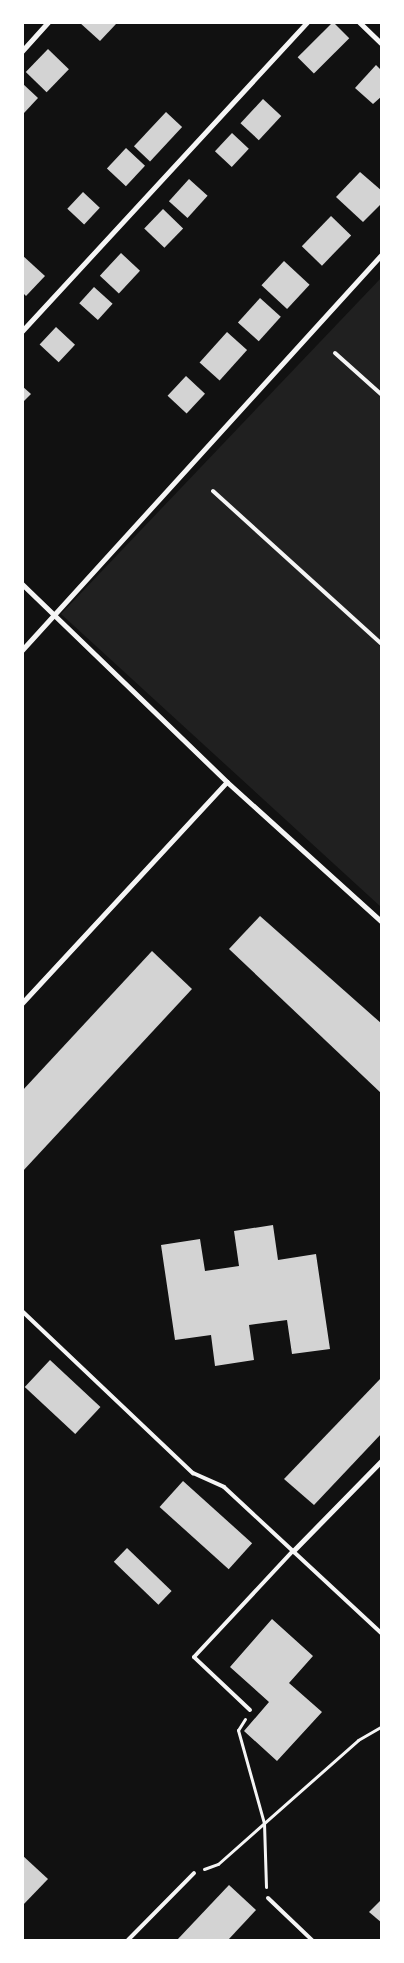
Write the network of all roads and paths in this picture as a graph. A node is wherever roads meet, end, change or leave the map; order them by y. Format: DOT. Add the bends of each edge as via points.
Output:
graph roads {
  1 [pos="48,22"];
  2 [pos="307,22"];
  3 [pos="359,22"];
  4 [pos="382,44"];
  5 [pos="22,51"];
  6 [pos="382,254"];
  7 [pos="22,331"];
  8 [pos="335,352"];
  9 [pos="382,395"];
  10 [pos="212,491"];
  11 [pos="22,584"];
  12 [pos="57,613"];
  13 [pos="382,644"];
  14 [pos="22,650"];
  15 [pos="227,782"];
  16 [pos="382,922"];
  17 [pos="22,1003"];
  18 [pos="22,1311"];
  19 [pos="382,1460"];
  20 [pos="293,1551"];
  21 [pos="382,1634"];
  22 [pos="250,1710"];
  23 [pos="382,1726"];
  24 [pos="264,1823"];
  25 [pos="194,1873"];
  26 [pos="268,1898"];
  27 [pos="128,1940"];
  28 [pos="312,1940"];
  1 -- 5 [label="street"];
  2 -- 7 [label="street"];
  3 -- 4 [label="street"];
  6 -- 12 [label="street"];
  8 -- 9 [label="lane"];
  10 -- 13 [label="lane"];
  11 -- 12 [label="street"];
  12 -- 14 [label="street"];
  12 -- 15 [label="street"];
  15 -- 16 [label="street"];
  15 -- 17 [label="street"];
  18 -- 20 [label="lane" via="193,1473 224,1487"];
  19 -- 20 [label="street"];
  20 -- 21 [label="lane"];
  20 -- 22 [label="lane" via="194,1657"];
  22 -- 24 [label="path" via="238,1730"];
  23 -- 24 [label="path" via="358,1740"];
  24 -- 25 [label="path" via="218,1864"];
  24 -- 26 [label="path"];
  25 -- 27 [label="lane"];
  26 -- 28 [label="lane"];
}
